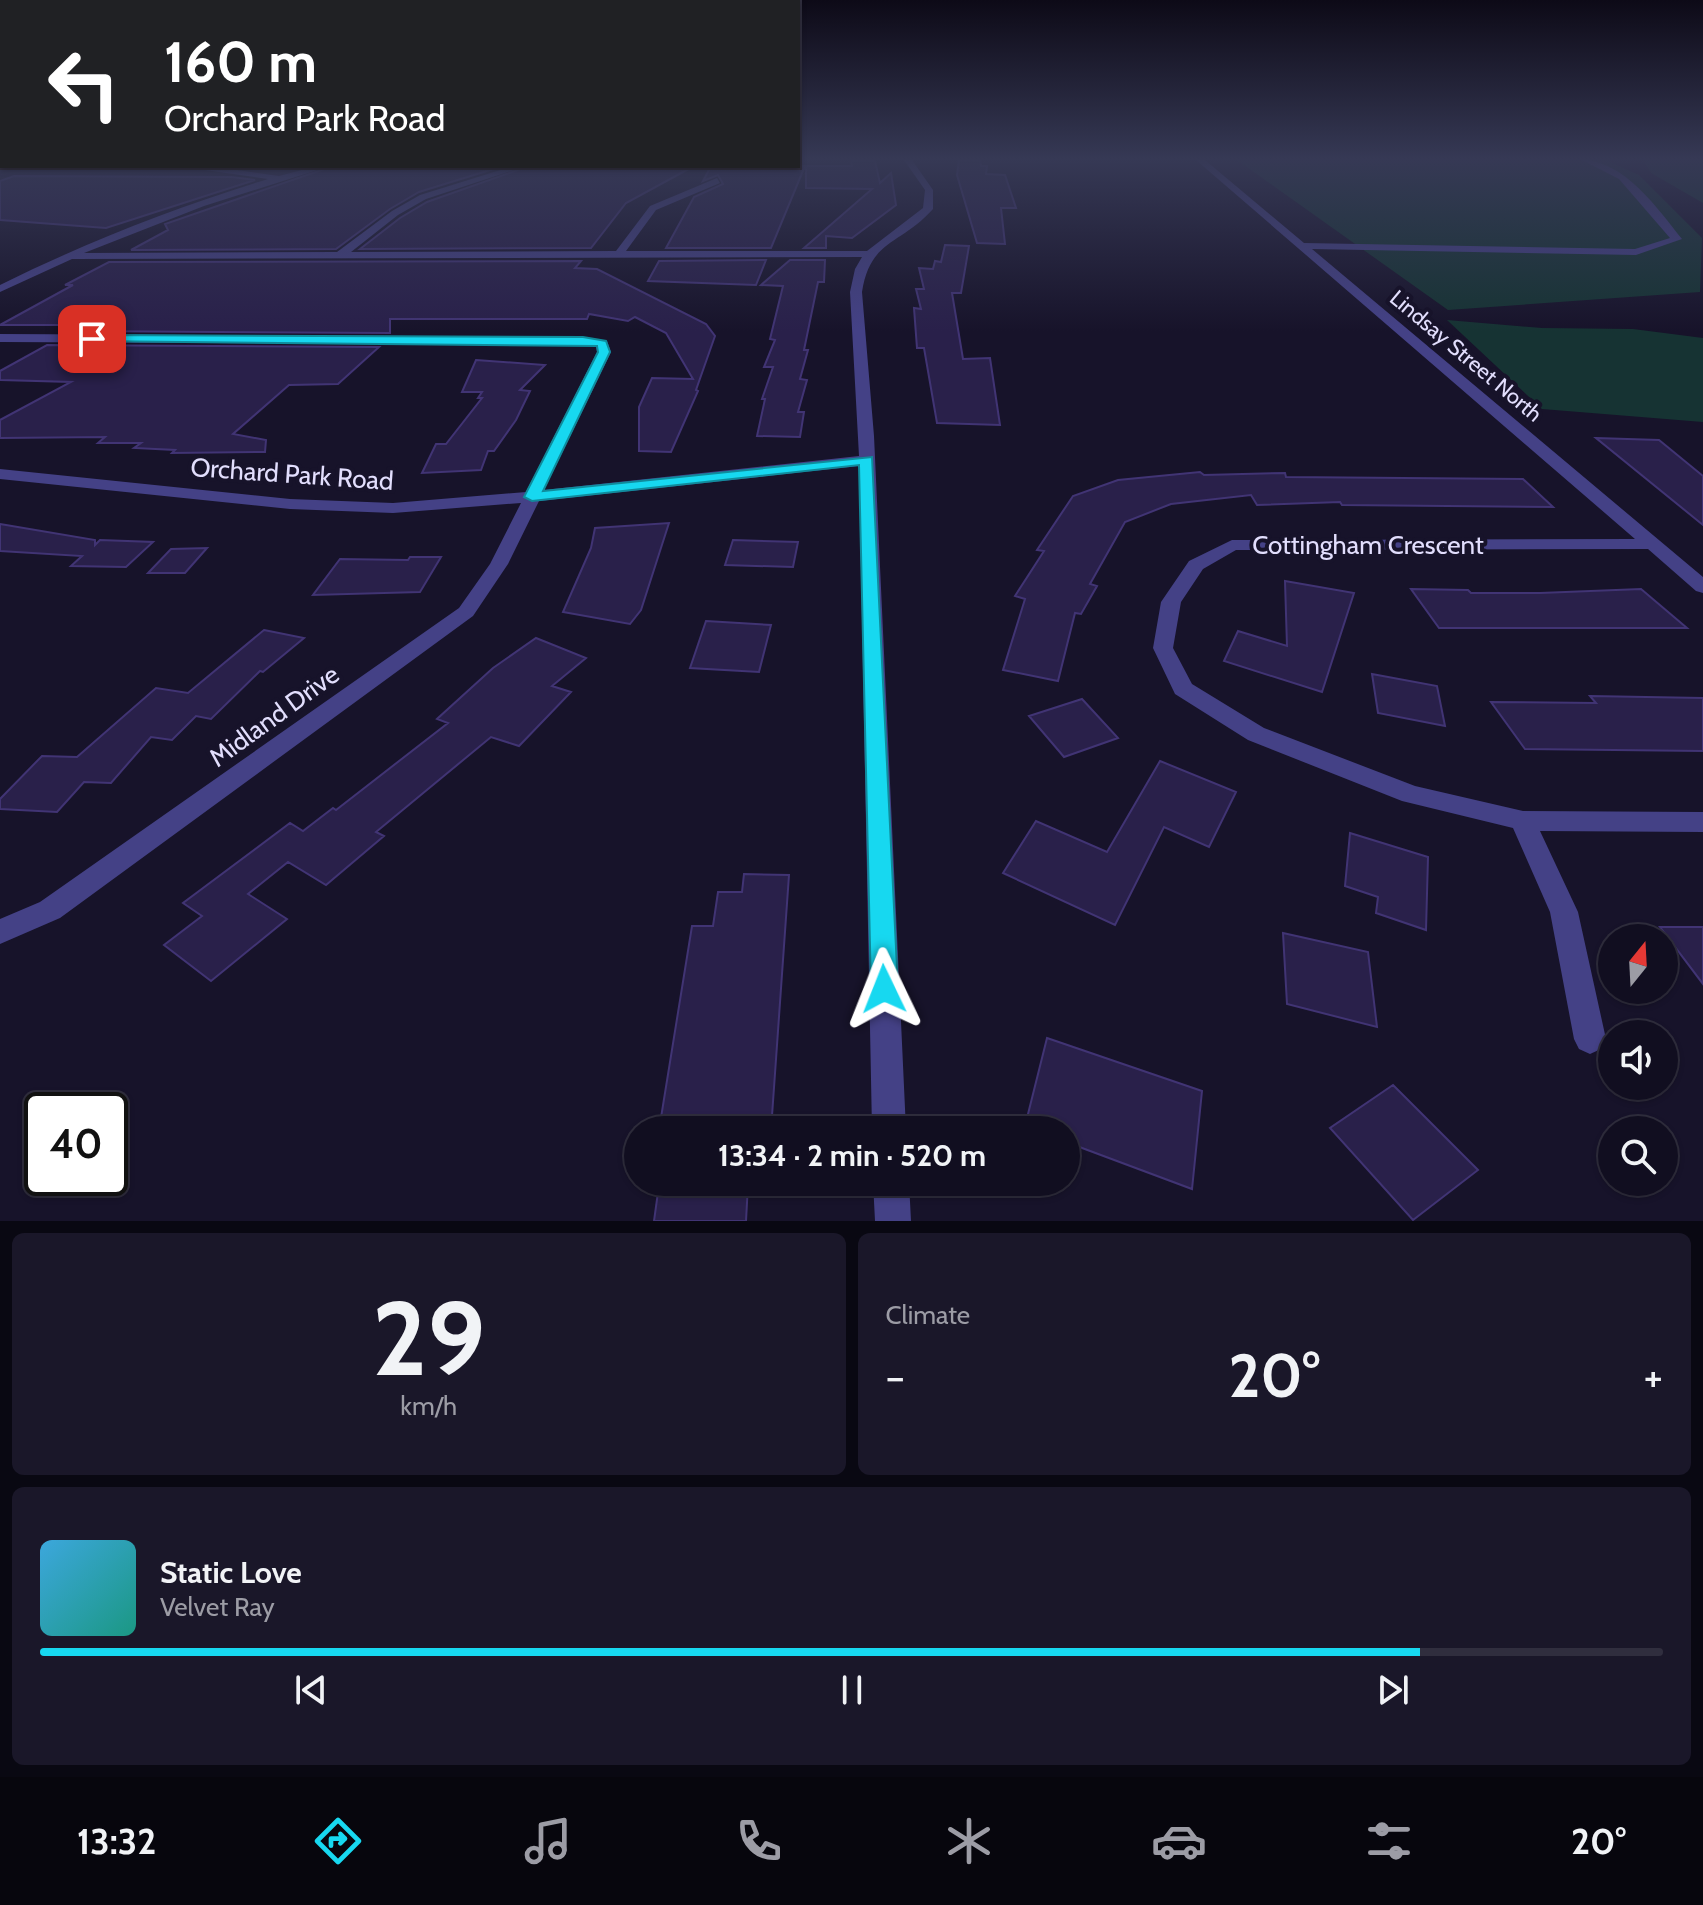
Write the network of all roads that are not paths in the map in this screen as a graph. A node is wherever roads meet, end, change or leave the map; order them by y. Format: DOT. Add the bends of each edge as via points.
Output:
graph roads {
  1 [pos="167,217"];
  2 [pos="390,217"];
  3 [pos="644,217"];
  4 [pos="920,217"];
  5 [pos="1268,217"];
  6 [pos="1657,217"];
  7 [pos="1303,246"];
  8 [pos="620,253"];
  9 [pos="869,254"];
  10 [pos="74,256"];
  11 [pos="339,256"];
  12 [pos="0,289"];
  13 [pos="0,338"];
  14 [pos="866,460"];
  15 [pos="0,474"];
  16 [pos="532,497"];
  17 [pos="1654,544"];
  18 [pos="1703,587"];
  19 [pos="1523,821"];
  20 [pos="1703,822"];
  21 [pos="0,932"];
  22 [pos="1590,1039"];
  23 [pos="889,1116"];
  24 [pos="892,1196"];
  25 [pos="893,1221"];
  1 -- 10 [label="street"];
  2 -- 11 [label="street"];
  3 -- 8 [label="street"];
  4 -- 9 [label="street"];
  5 -- 7 [label="street, Lindsay Street North"];
  6 -- 7 [label="street" via="1677,239 1636,252"];
  7 -- 17 [label="street, Lindsay Street North"];
  8 -- 9 [label="street"];
  8 -- 11 [label="street"];
  9 -- 14 [label="street" via="856,292"];
  10 -- 11 [label="street"];
  10 -- 12 [label="street"];
  13 -- 16 [label="street, Midland Drive" via="602,344 604,352"];
  14 -- 16 [label="street, Orchard Park Road"];
  14 -- 23 [label="street"];
  15 -- 16 [label="street, Orchard Park Road" via="342,508"];
  16 -- 21 [label="street, Midland Drive" via="499,564 466,612 50,910"];
  17 -- 18 [label="street, Lindsay Street North"];
  17 -- 19 [label="street, Cottingham Crescent" via="1232,545 1196,565 1171,602 1163,648 1183,689 1256,734 1411,794"];
  19 -- 20 [label="street, Cottingham Crescent"];
  19 -- 22 [label="street" via="1564,912"];
  24 -- 25 [label="street"];
}
